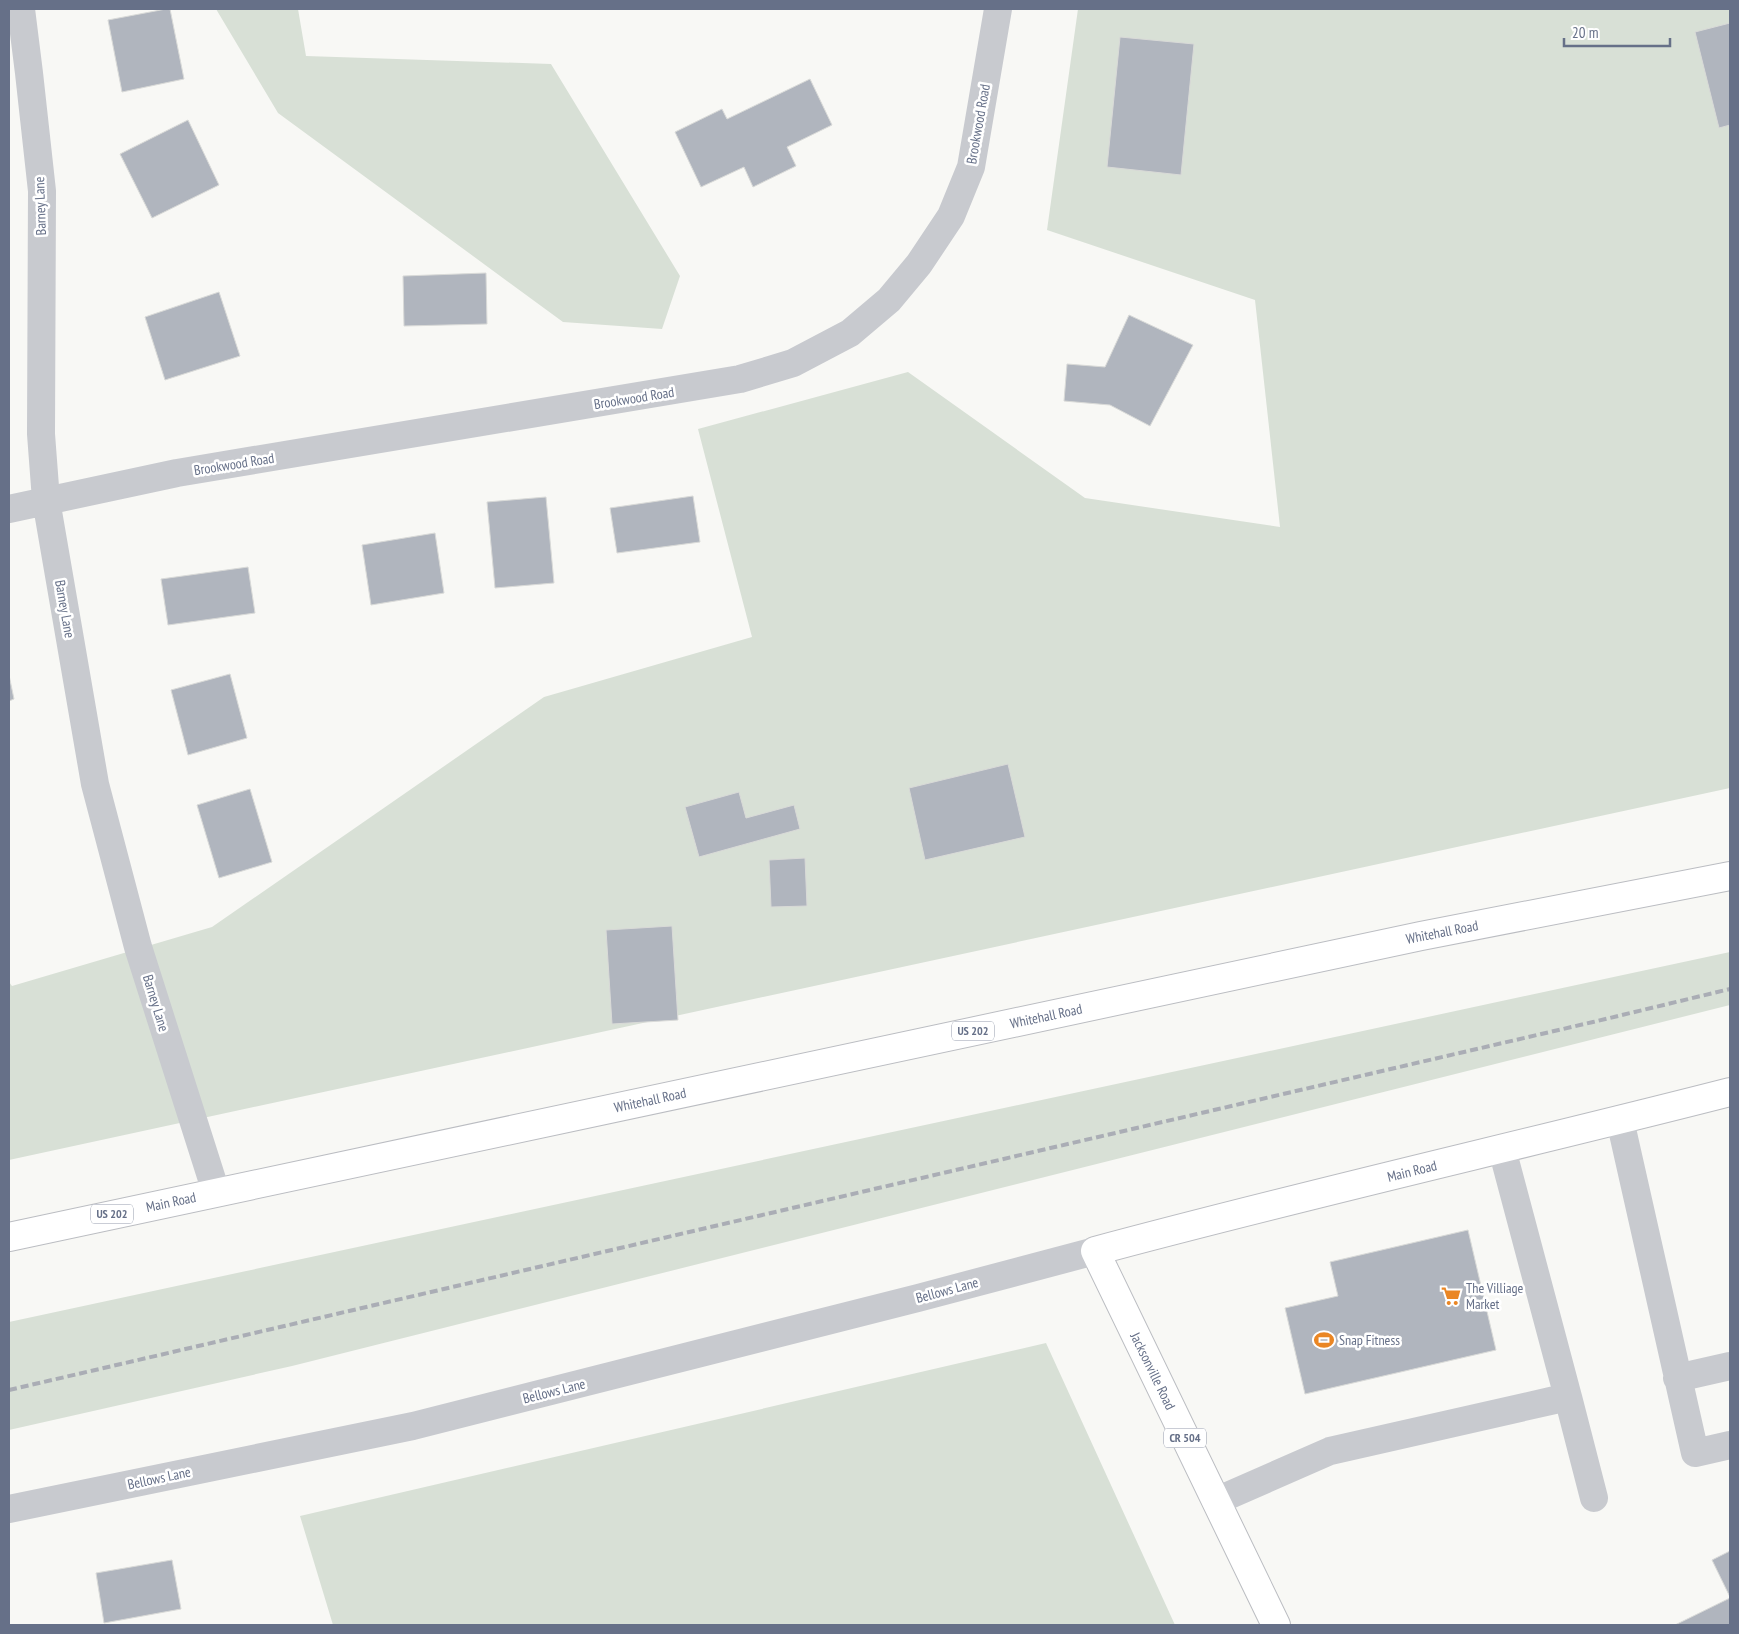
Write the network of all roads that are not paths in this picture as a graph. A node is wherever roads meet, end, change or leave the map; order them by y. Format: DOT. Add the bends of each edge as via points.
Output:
graph roads {
  1 [pos="21,9"];
  2 [pos="998,9"];
  3 [pos="46,500"];
  4 [pos="9,509"];
  5 [pos="1730,876"];
  6 [pos="1730,1092"];
  7 [pos="1620,1120"];
  8 [pos="1502,1149"];
  9 [pos="216,1192"];
  10 [pos="9,1237"];
  11 [pos="1095,1251"];
  12 [pos="1730,1366"];
  13 [pos="1677,1378"];
  14 [pos="1568,1397"];
  15 [pos="1730,1446"];
  16 [pos="1594,1498"];
  17 [pos="1216,1502"];
  18 [pos="9,1509"];
  19 [pos="1276,1625"];
  1 -- 3 [label="street, Barney Lane" via="42,191 41,434"];
  2 -- 3 [label="street, Brookwood Road" via="971,167 951,216 919,264 889,300 850,333 793,363 740,379 177,473"];
  3 -- 4 [label="street, Brookwood Road"];
  3 -- 9 [label="street, Barney Lane" via="94,784 138,947"];
  5 -- 9 [label="main road, Whitehall Road / US 202" via="1421,936"];
  6 -- 7 [label="main road, Main Road"];
  7 -- 8 [label="main road, Main Road"];
  7 -- 13 [label="street"];
  8 -- 11 [label="main road, Main Road"];
  8 -- 14 [label="street"];
  9 -- 10 [label="main road, Main Road / US 202"];
  11 -- 17 [label="main road, Jacksonville Road / CR 504"];
  11 -- 18 [label="street, Bellows Lane" via="413,1426"];
  12 -- 13 [label="street"];
  13 -- 15 [label="street" via="1695,1453"];
  14 -- 16 [label="street"];
  14 -- 17 [label="street" via="1330,1451"];
  17 -- 19 [label="main road, Jacksonville Road / CR 504"];
}
